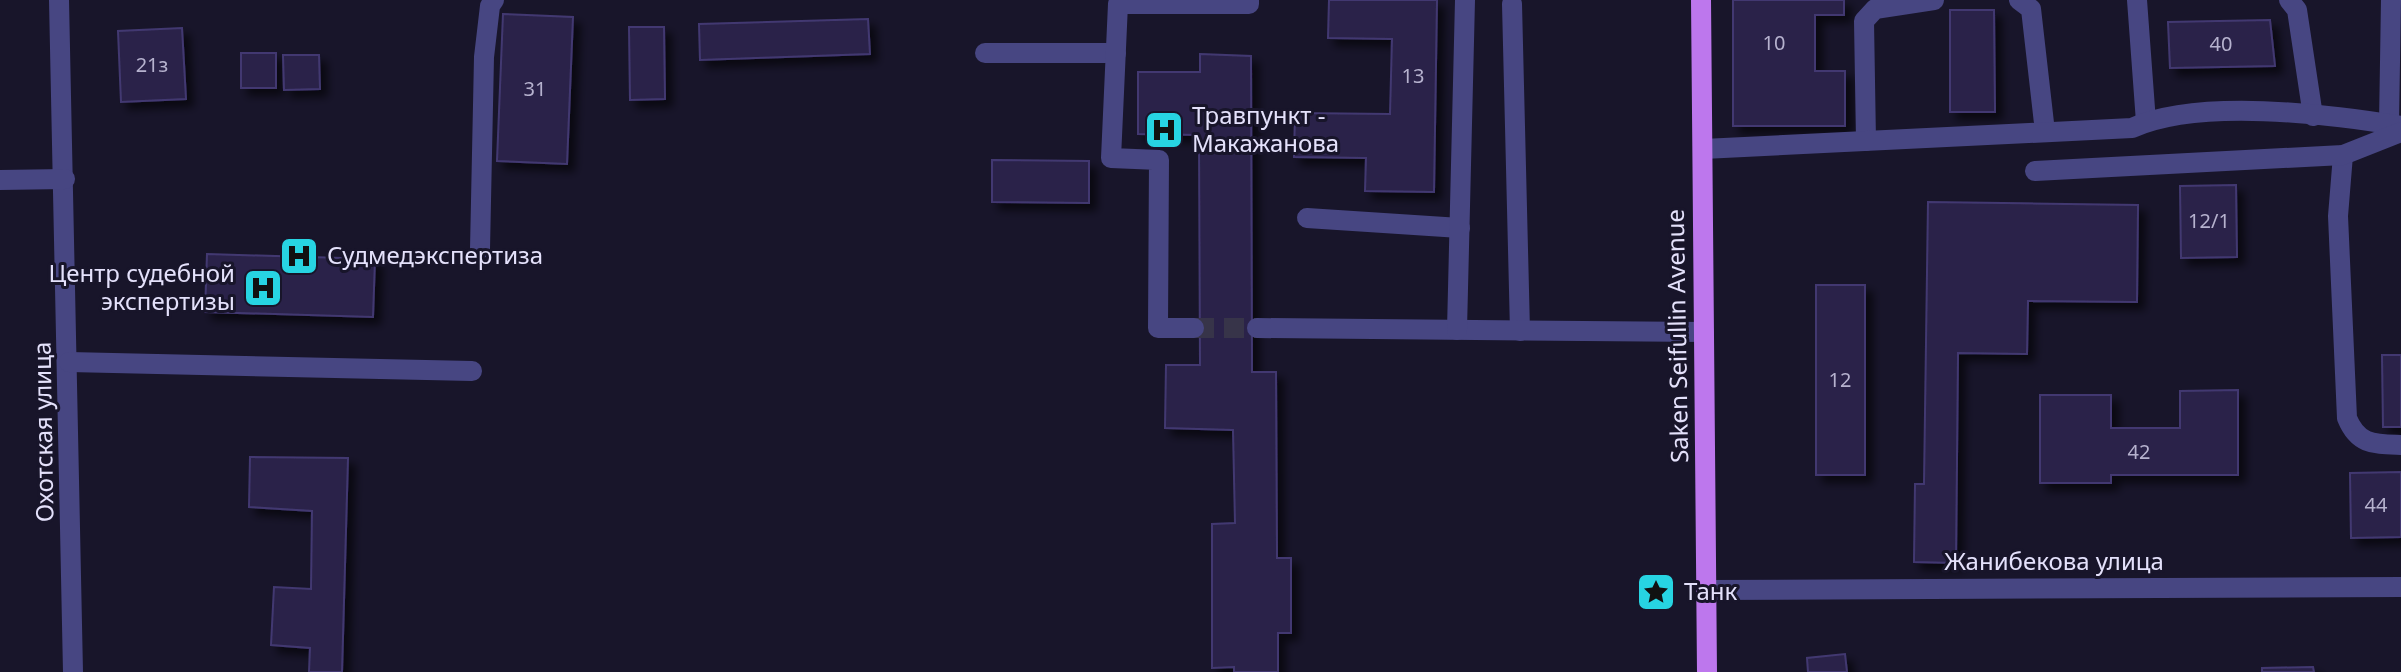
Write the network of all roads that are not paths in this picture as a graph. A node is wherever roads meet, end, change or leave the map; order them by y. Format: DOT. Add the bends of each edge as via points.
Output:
graph roads {
  1 [pos="59,0"];
  2 [pos="494,0"];
  3 [pos="1249,0"];
  4 [pos="1465,0"];
  5 [pos="1701,0"];
  6 [pos="1934,0"];
  7 [pos="2019,0"];
  8 [pos="2137,0"];
  9 [pos="2289,0"];
  10 [pos="2391,0"];
  11 [pos="1512,4"];
  12 [pos="985,53"];
  13 [pos="1116,53"];
  14 [pos="2313,116"];
  15 [pos="2146,122"];
  16 [pos="2397,127"];
  17 [pos="2045,132"];
  18 [pos="1866,141"];
  19 [pos="1703,149"];
  20 [pos="2343,155"];
  21 [pos="2035,171"];
  22 [pos="65,179"];
  23 [pos="0,180"];
  24 [pos="1307,218"];
  25 [pos="1460,228"];
  26 [pos="480,249"];
  27 [pos="1194,328"];
  28 [pos="1257,328"];
  29 [pos="1457,330"];
  30 [pos="1520,331"];
  31 [pos="1704,332"];
  32 [pos="69,362"];
  33 [pos="472,371"];
  34 [pos="2401,445"];
  35 [pos="2401,587"];
  36 [pos="1707,590"];
  37 [pos="73,672"];
  38 [pos="1707,672"];
  1 -- 22 [label="street, Охотская улица"];
  2 -- 26 [label="street" via="484,57"];
  3 -- 13 [label="street" via="1118,4"];
  4 -- 25 [label="street"];
  5 -- 19 [label="main road, Saken Seifullin Avenue"];
  6 -- 18 [label="street" via="1875,9 1864,21"];
  7 -- 17 [label="street" via="2031,9"];
  8 -- 15 [label="street"];
  9 -- 14 [label="street" via="2297,10"];
  10 -- 16 [label="street"];
  11 -- 30 [label="street"];
  12 -- 13 [label="street"];
  13 -- 27 [label="street" via="1111,158 1159,160 1158,328"];
  14 -- 15 [label="street" via="2231,112 2161,116"];
  14 -- 16 [label="street"];
  15 -- 17 [label="street" via="2132,128"];
  16 -- 20 [label="street"];
  17 -- 18 [label="street"];
  18 -- 19 [label="street"];
  19 -- 31 [label="main road, Saken Seifullin Avenue"];
  20 -- 21 [label="street"];
  20 -- 34 [label="street" via="2338,216 2347,418 2353,434 2365,443"];
  22 -- 23 [label="street"];
  22 -- 32 [label="street, Охотская улица"];
  24 -- 25 [label="street"];
  25 -- 29 [label="street"];
  28 -- 29 [label="street"];
  29 -- 30 [label="street"];
  30 -- 31 [label="street"];
  31 -- 36 [label="main road, Saken Seifullin Avenue"];
  32 -- 33 [label="street"];
  32 -- 37 [label="street, Охотская улица"];
  35 -- 36 [label="street, Жанибекова улица"];
  36 -- 38 [label="main road, Saken Seifullin Avenue"];
}
